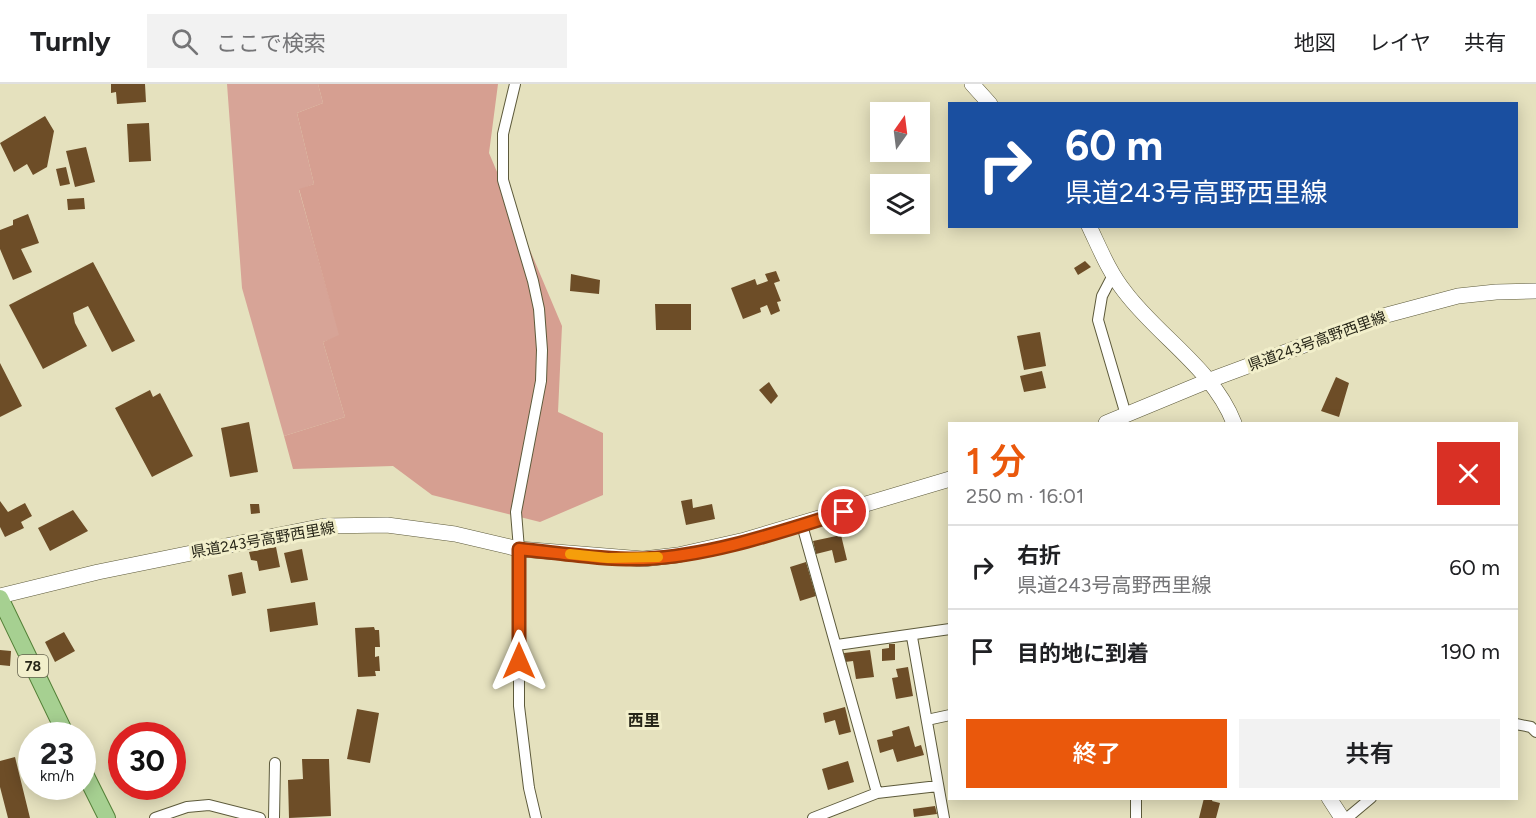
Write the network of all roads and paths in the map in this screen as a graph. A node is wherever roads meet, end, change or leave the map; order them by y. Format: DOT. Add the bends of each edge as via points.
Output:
graph roads {
  1 [pos="515,84"];
  2 [pos="972,84"];
  3 [pos="988,102"];
  4 [pos="1090,228"];
  5 [pos="1113,275"];
  6 [pos="1536,291"];
  7 [pos="1210,380"];
  8 [pos="1126,415"];
  9 [pos="1108,422"];
  10 [pos="1233,422"];
  11 [pos="948,479"];
  12 [pos="802,525"];
  13 [pos="519,549"];
  14 [pos="0,597"];
  15 [pos="948,629"];
  16 [pos="912,637"];
  17 [pos="837,645"];
  18 [pos="948,716"];
  19 [pos="927,720"];
  20 [pos="60,722"];
  21 [pos="1518,724"];
  22 [pos="1536,732"];
  23 [pos="275,763"];
  24 [pos="938,786"];
  25 [pos="877,793"];
  26 [pos="96,796"];
  27 [pos="1136,800"];
  28 [pos="1330,800"];
  29 [pos="1369,800"];
  30 [pos="107,818"];
  31 [pos="155,818"];
  32 [pos="260,818"];
  33 [pos="274,818"];
  34 [pos="536,818"];
  35 [pos="813,818"];
  36 [pos="944,818"];
  37 [pos="1136,818"];
  38 [pos="1342,818"];
  39 [pos="1347,818"];
  1 -- 13 [label="street" via="503,134 503,180 533,281 542,350 541,381 516,512"];
  2 -- 3 [label="main road"];
  4 -- 5 [label="main road"];
  5 -- 7 [label="main road" via="1125,293"];
  5 -- 8 [label="street" via="1100,303 1098,320"];
  6 -- 7 [label="main road, 県道243号高野西里線" via="1458,296 1401,311"];
  7 -- 8 [label="main road, 県道243号高野西里線"];
  7 -- 10 [label="main road"];
  8 -- 9 [label="main road, 県道243号高野西里線"];
  11 -- 12 [label="main road, 県道243号高野西里線"];
  12 -- 13 [label="main road, 県道243号高野西里線" via="715,548 643,559"];
  12 -- 17 [label="street"];
  13 -- 14 [label="main road, 県道243号高野西里線" via="418,529 324,526 98,572"];
  13 -- 34 [label="street" via="519,706"];
  14 -- 20 [label="main road, 78"];
  15 -- 16 [label="street"];
  16 -- 17 [label="street"];
  16 -- 19 [label="street"];
  17 -- 25 [label="street"];
  18 -- 19 [label="street"];
  19 -- 24 [label="street"];
  21 -- 22 [label="street"];
  23 -- 33 [label="street"];
  24 -- 25 [label="street"];
  24 -- 36 [label="street"];
  25 -- 35 [label="street"];
  26 -- 30 [label="main road"];
  27 -- 37 [label="street"];
  28 -- 38 [label="main road"];
  29 -- 39 [label="street"];
  31 -- 32 [label="street" via="187,807 209,805"];
}
